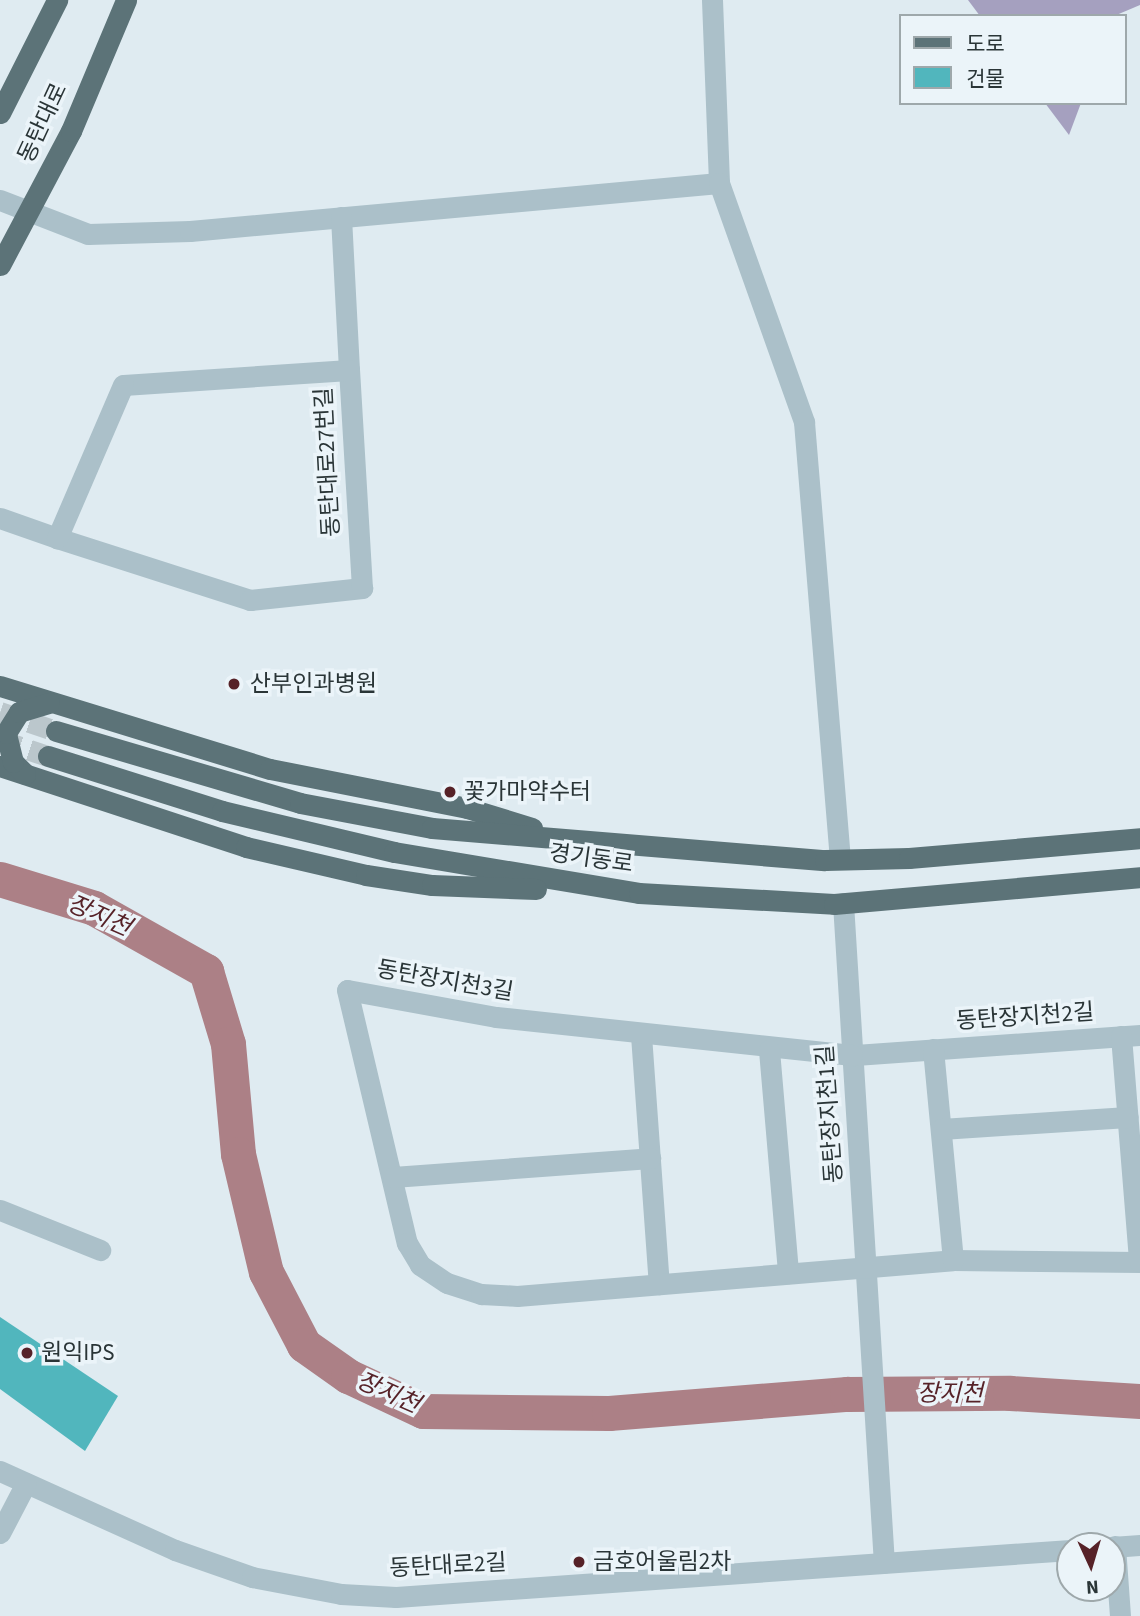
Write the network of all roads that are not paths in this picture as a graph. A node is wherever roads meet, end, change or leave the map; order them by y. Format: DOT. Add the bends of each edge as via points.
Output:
graph roads {
  1 [pos="57,0"];
  2 [pos="126,0"];
  3 [pos="712,0"];
  4 [pos="0,113"];
  5 [pos="719,183"];
  6 [pos="0,200"];
  7 [pos="30,212"];
  8 [pos="341,217"];
  9 [pos="0,265"];
  10 [pos="349,370"];
  11 [pos="0,517"];
  12 [pos="57,538"];
  13 [pos="0,686"];
  14 [pos="49,703"];
  15 [pos="57,731"];
  16 [pos="48,755"];
  17 [pos="0,766"];
  18 [pos="25,774"];
  19 [pos="1140,838"];
  20 [pos="574,841"];
  21 [pos="840,859"];
  22 [pos="1140,877"];
  23 [pos="639,893"];
  24 [pos="843,904"];
  25 [pos="641,1035"];
  26 [pos="1131,1036"];
  27 [pos="933,1049"];
  28 [pos="769,1050"];
  29 [pos="852,1055"];
  30 [pos="1128,1117"];
  31 [pos="941,1129"];
  32 [pos="650,1158"];
  33 [pos="393,1177"];
  34 [pos="0,1210"];
  35 [pos="100,1250"];
  36 [pos="953,1260"];
  37 [pos="1140,1261"];
  38 [pos="866,1266"];
  39 [pos="788,1273"];
  40 [pos="659,1284"];
  41 [pos="0,1471"];
  42 [pos="26,1483"];
  43 [pos="0,1533"];
  44 [pos="1056,1551"];
  45 [pos="884,1563"];
  46 [pos="396,1606"];
  1 -- 4 [label="main road, 동탄대로"];
  2 -- 7 [label="main road, 동탄대로"];
  3 -- 5 [label="street"];
  5 -- 8 [label="street"];
  5 -- 21 [label="street" via="804,422"];
  6 -- 7 [label="street"];
  7 -- 8 [label="street" via="88,234"];
  7 -- 9 [label="main road, 동탄대로"];
  8 -- 10 [label="street"];
  10 -- 12 [label="street, 동탄대로27번길" via="123,385"];
  10 -- 12 [label="street, 동탄대로27번길" via="362,588 250,600"];
  11 -- 12 [label="street, 동탄대로27번길"];
  13 -- 14 [label="main road"];
  14 -- 18 [label="main road" via="31,706 10,722 8,750"];
  14 -- 20 [label="main road" via="270,769 467,808"];
  15 -- 20 [label="main road, 경기동로" via="300,803 432,828"];
  16 -- 23 [label="main road, 경기동로" via="222,811 394,852"];
  17 -- 18 [label="main road"];
  18 -- 23 [label="main road" via="246,847 366,875 432,885"];
  19 -- 21 [label="main road, 경기동로"];
  20 -- 21 [label="main road, 경기동로"];
  22 -- 24 [label="main road, 경기동로"];
  23 -- 24 [label="main road, 경기동로"];
  24 -- 29 [label="street, 동탄장지천1길"];
  25 -- 28 [label="street, 동탄장지천3길"];
  25 -- 32 [label="street"];
  25 -- 33 [label="street, 동탄장지천3길" via="496,1017 347,990"];
  26 -- 27 [label="street, 동탄장지천2길"];
  26 -- 30 [label="street, 동탄장지천2길"];
  27 -- 29 [label="street, 동탄장지천2길"];
  27 -- 31 [label="street, 동탄장지천2길"];
  28 -- 29 [label="street, 동탄장지천3길"];
  28 -- 39 [label="street"];
  29 -- 38 [label="street, 동탄장지천1길"];
  30 -- 31 [label="street"];
  30 -- 37 [label="street, 동탄장지천2길"];
  31 -- 36 [label="street, 동탄장지천2길"];
  32 -- 33 [label="street"];
  32 -- 40 [label="street"];
  33 -- 40 [label="street, 동탄장지천3길" via="407,1244 419,1265 447,1283 481,1294 517,1296"];
  34 -- 35 [label="street"];
  36 -- 37 [label="street, 동탄장지천2길"];
  36 -- 38 [label="street, 동탄장지천2길"];
  38 -- 39 [label="street, 동탄장지천3길"];
  38 -- 45 [label="street, 동탄장지천1길"];
  39 -- 40 [label="street, 동탄장지천3길"];
  41 -- 42 [label="street, 동탄대로2길"];
  42 -- 43 [label="street"];
  42 -- 46 [label="street, 동탄대로2길" via="175,1550 252,1577"];
  44 -- 45 [label="street, 동탄대로2길"];
  45 -- 46 [label="street, 동탄대로2길"];
}
